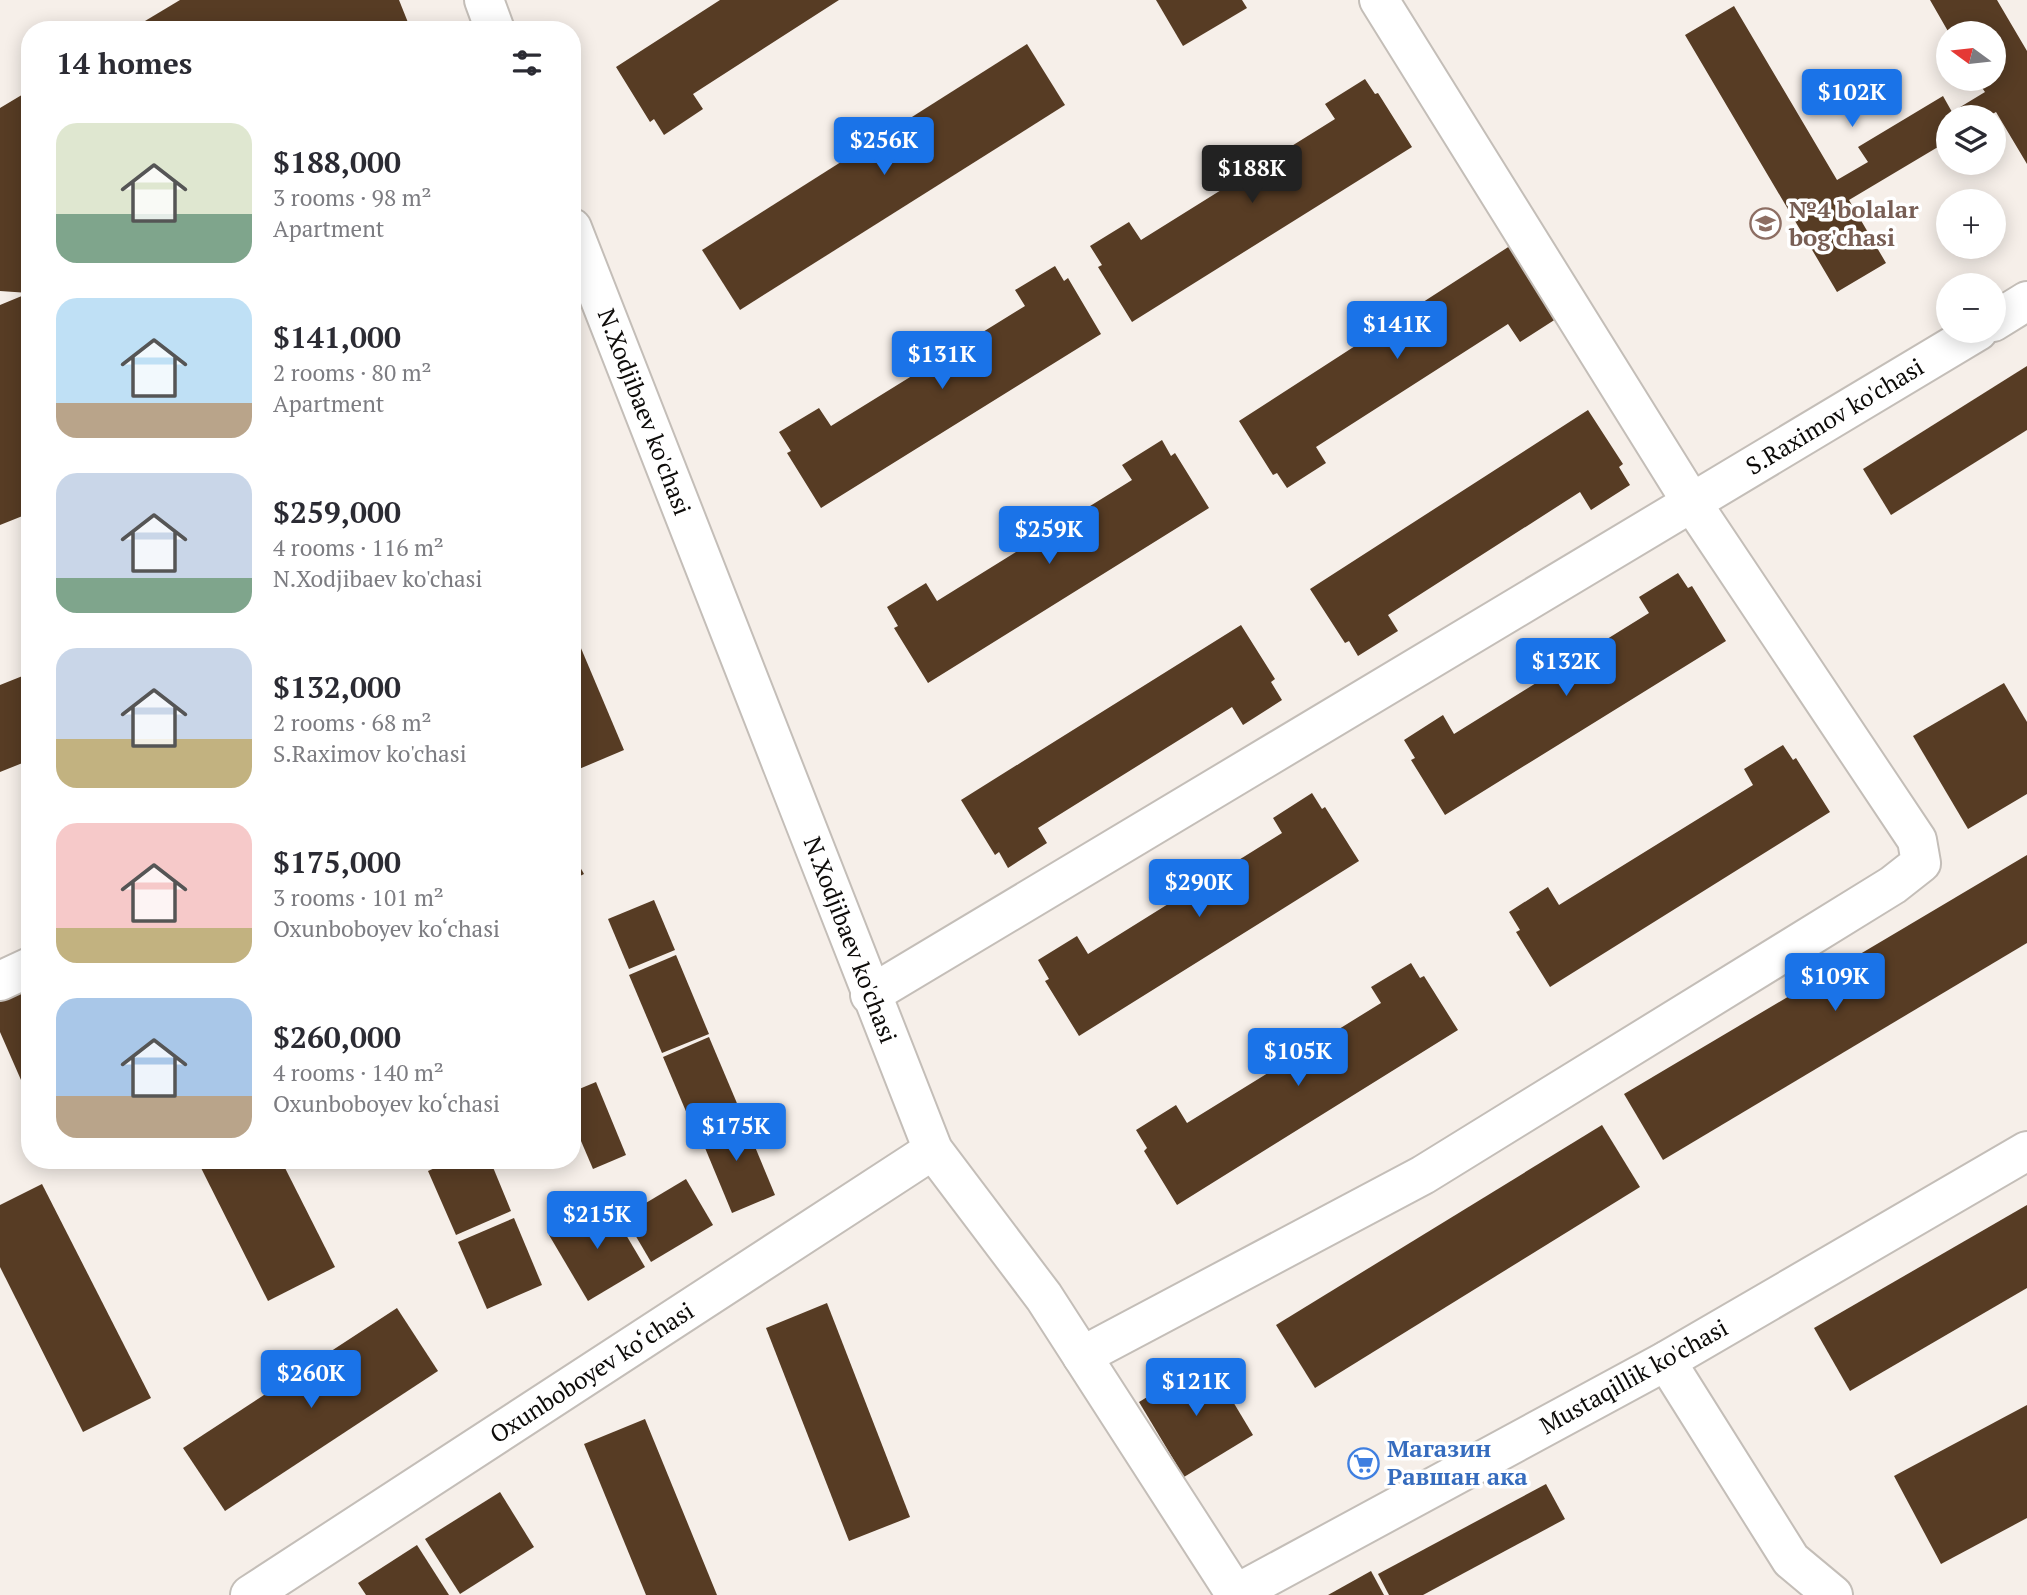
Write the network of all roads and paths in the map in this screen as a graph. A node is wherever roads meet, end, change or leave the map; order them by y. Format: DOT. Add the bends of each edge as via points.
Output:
graph roads {
  1 [pos="484,0"];
  2 [pos="1379,0"];
  3 [pos="492,21"];
  4 [pos="581,251"];
  5 [pos="2027,301"];
  6 [pos="2006,314"];
  7 [pos="1958,343"];
  8 [pos="1692,503"];
  9 [pos="21,971"];
  10 [pos="0,981"];
  11 [pos="870,995"];
  12 [pos="933,1150"];
  13 [pos="2027,1151"];
  14 [pos="1082,1356"];
  15 [pos="1666,1361"];
  16 [pos="1235,1594"];
  17 [pos="250,1595"];
  18 [pos="1833,1595"];
  1 -- 3 [label="street"];
  2 -- 8 [label="street"];
  4 -- 11 [label="street, N.Xodjibaev ko'chasi"];
  5 -- 6 [label="street"];
  7 -- 8 [label="street, S.Raximov ko'chasi"];
  8 -- 11 [label="street, S.Raximov ko'chasi"];
  8 -- 14 [label="street" via="1917,840 1921,863 1893,885 1423,1175"];
  9 -- 10 [label="street"];
  11 -- 12 [label="street, N.Xodjibaev ko'chasi"];
  12 -- 14 [label="street, N.Xodjibaev ko'chasi" via="1044,1297"];
  12 -- 17 [label="street, Oxunboboyev ko‘chasi"];
  13 -- 15 [label="street, Mustaqillik ko'chasi"];
  14 -- 16 [label="street, N.Xodjibaev ko'chasi"];
  15 -- 16 [label="street, Mustaqillik ko'chasi"];
  15 -- 18 [label="street" via="1791,1560"];
}
